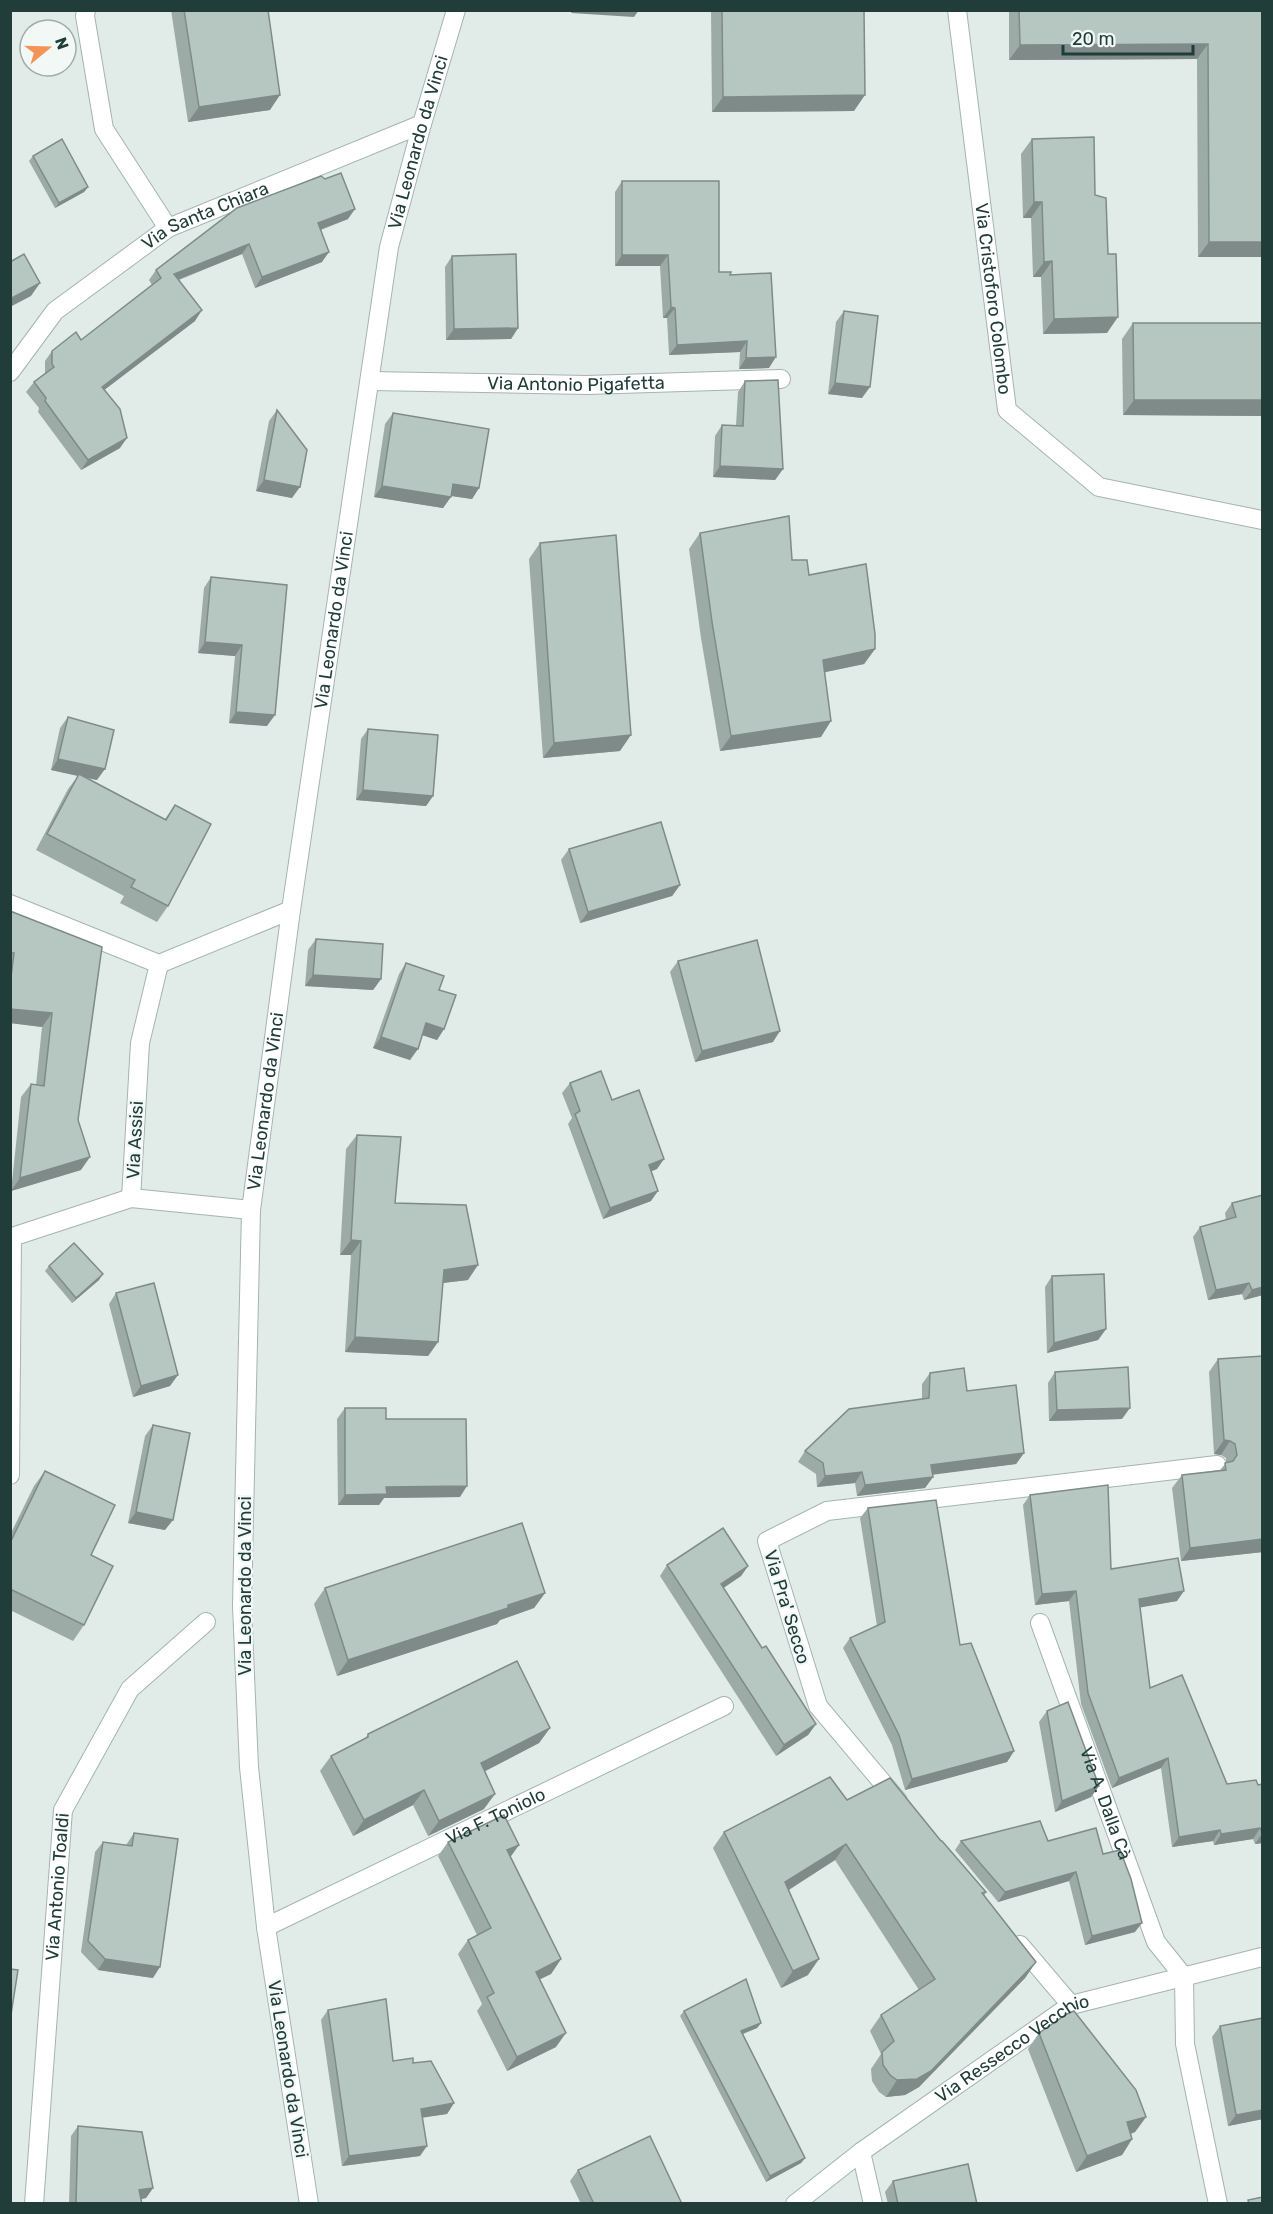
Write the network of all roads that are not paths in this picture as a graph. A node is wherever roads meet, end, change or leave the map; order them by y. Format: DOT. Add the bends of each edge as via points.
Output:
graph roads {
  1 [pos="86,10"];
  2 [pos="456,10"];
  3 [pos="957,10"];
  4 [pos="422,124"];
  5 [pos="168,228"];
  6 [pos="14,359"];
  7 [pos="781,379"];
  8 [pos="370,381"];
  9 [pos="1263,520"];
  10 [pos="10,904"];
  11 [pos="291,910"];
  12 [pos="159,964"];
  13 [pos="131,1198"];
  14 [pos="250,1210"];
  15 [pos="1217,1466"];
  16 [pos="10,1475"];
  17 [pos="206,1622"];
  18 [pos="1040,1623"];
  19 [pos="724,1706"];
  20 [pos="910,1815"];
  21 [pos="266,1927"];
  22 [pos="1010,1932"];
  23 [pos="1263,1957"];
  24 [pos="1184,1977"];
  25 [pos="1071,2005"];
  26 [pos="861,2152"];
  27 [pos="34,2204"];
  28 [pos="309,2204"];
  29 [pos="795,2204"];
  30 [pos="873,2204"];
  31 [pos="1218,2204"];
  1 -- 5 [label="street" via="104,129"];
  2 -- 4 [label="street, Via Leonardo da Vinci"];
  3 -- 9 [label="street, Via Cristoforo Colombo" via="1007,410 1099,487"];
  4 -- 5 [label="street, Via Santa Chiara"];
  4 -- 8 [label="street, Via Leonardo da Vinci" via="389,247"];
  5 -- 6 [label="street, Via Santa Chiara" via="55,311"];
  7 -- 8 [label="street, Via Antonio Pigafetta" via="587,385"];
  8 -- 11 [label="street, Via Leonardo da Vinci"];
  10 -- 12 [label="street"];
  11 -- 12 [label="street"];
  11 -- 14 [label="street, Via Leonardo da Vinci"];
  12 -- 13 [label="street, Via Assisi" via="140,1043"];
  13 -- 14 [label="street, Via Assisi"];
  13 -- 16 [label="street" via="12,1237"];
  14 -- 21 [label="street, Via Leonardo da Vinci" via="242,1606 249,1767"];
  15 -- 20 [label="street, Via Pra' Secco" via="827,1511 767,1540 818,1706"];
  17 -- 27 [label="street, Via Antonio Toaldi" via="130,1689 63,1810"];
  18 -- 24 [label="street, Via A. Dalla Cà" via="1156,1942"];
  19 -- 21 [label="street, Via F. Toniolo"];
  21 -- 28 [label="street, Via Leonardo da Vinci"];
  22 -- 25 [label="street"];
  23 -- 24 [label="street, Via Ressecco Vecchio"];
  24 -- 25 [label="street, Via Ressecco Vecchio"];
  24 -- 31 [label="street" via="1185,2044"];
  25 -- 26 [label="street, Via Ressecco Vecchio"];
  26 -- 29 [label="street, Via Ressecco Vecchio"];
  26 -- 30 [label="street"];
}
